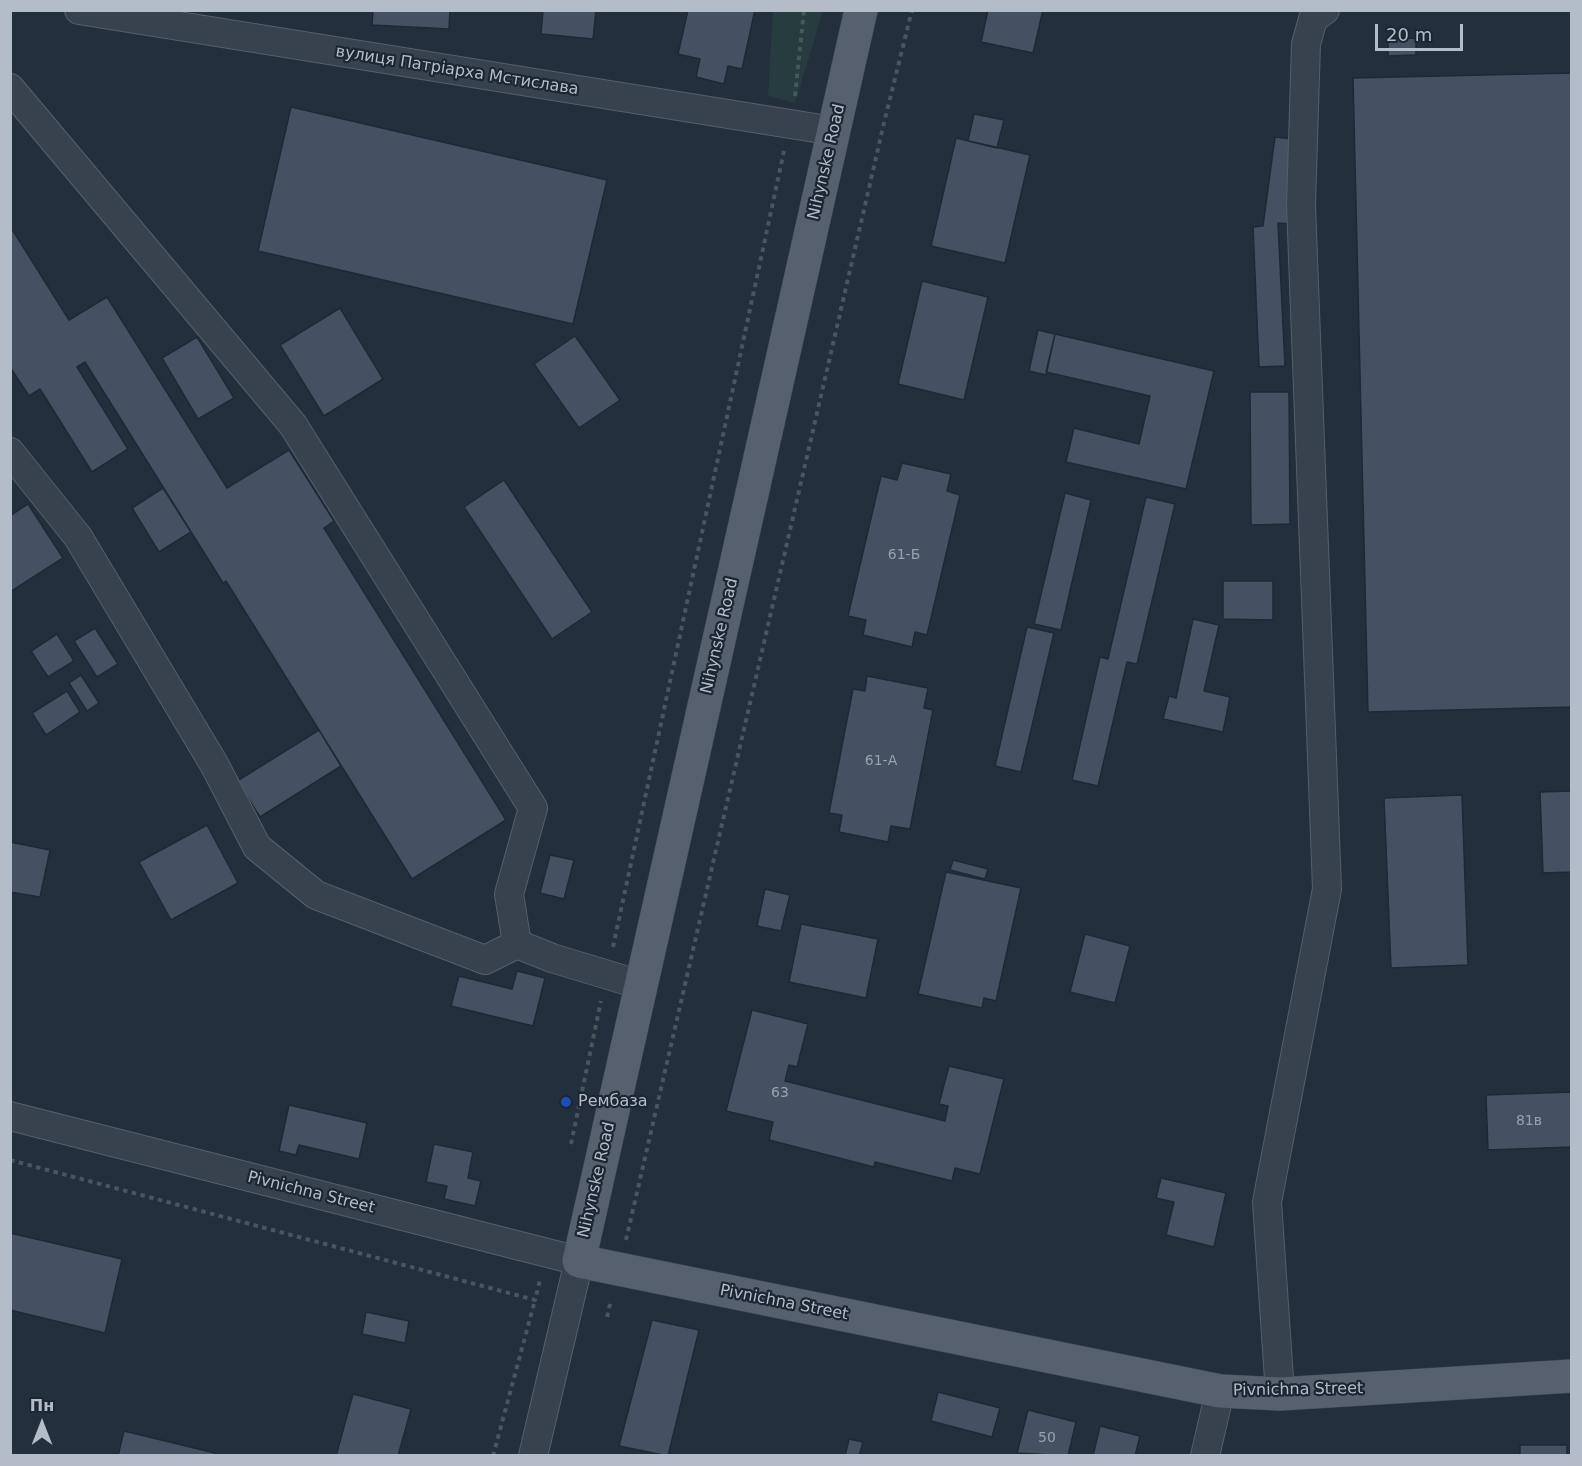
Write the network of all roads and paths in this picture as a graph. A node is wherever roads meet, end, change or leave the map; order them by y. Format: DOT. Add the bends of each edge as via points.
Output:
graph roads {
  1 [pos="79,10"];
  2 [pos="861,10"];
  3 [pos="912,10"];
  4 [pos="1325,10"];
  5 [pos="10,88"];
  6 [pos="834,131"];
  7 [pos="10,452"];
  8 [pos="516,944"];
  9 [pos="641,985"];
  10 [pos="10,1116"];
  11 [pos="579,1261"];
  12 [pos="619,1269"];
  13 [pos="535,1300"];
  14 [pos="1572,1376"];
  15 [pos="1220,1391"];
  16 [pos="1280,1394"];
  17 [pos="493,1455"];
  18 [pos="533,1455"];
  19 [pos="1205,1455"];
  1 -- 6 [label="street, вулиця Патріарха Мстислава"];
  2 -- 6 [label="main road, Nihynske Road"];
  3 -- 12 [label="path"];
  4 -- 16 [label="street" via="1313,19 1306,44 1301,205 1327,889 1267,1202"];
  5 -- 8 [label="street" via="293,425 533,808 509,894"];
  6 -- 9 [label="main road, Nihynske Road"];
  7 -- 8 [label="street" via="78,537 214,764 257,847 316,895 485,960"];
  8 -- 9 [label="street"];
  9 -- 11 [label="main road, Nihynske Road"];
  10 -- 11 [label="street, Pivnichna Street"];
  11 -- 12 [label="main road, Pivnichna Street"];
  11 -- 18 [label="street"];
  12 -- 15 [label="main road, Pivnichna Street"];
  13 -- 17 [label="path"];
  14 -- 16 [label="main road, Pivnichna Street"];
  15 -- 16 [label="main road, Pivnichna Street"];
  15 -- 19 [label="street"];
}
